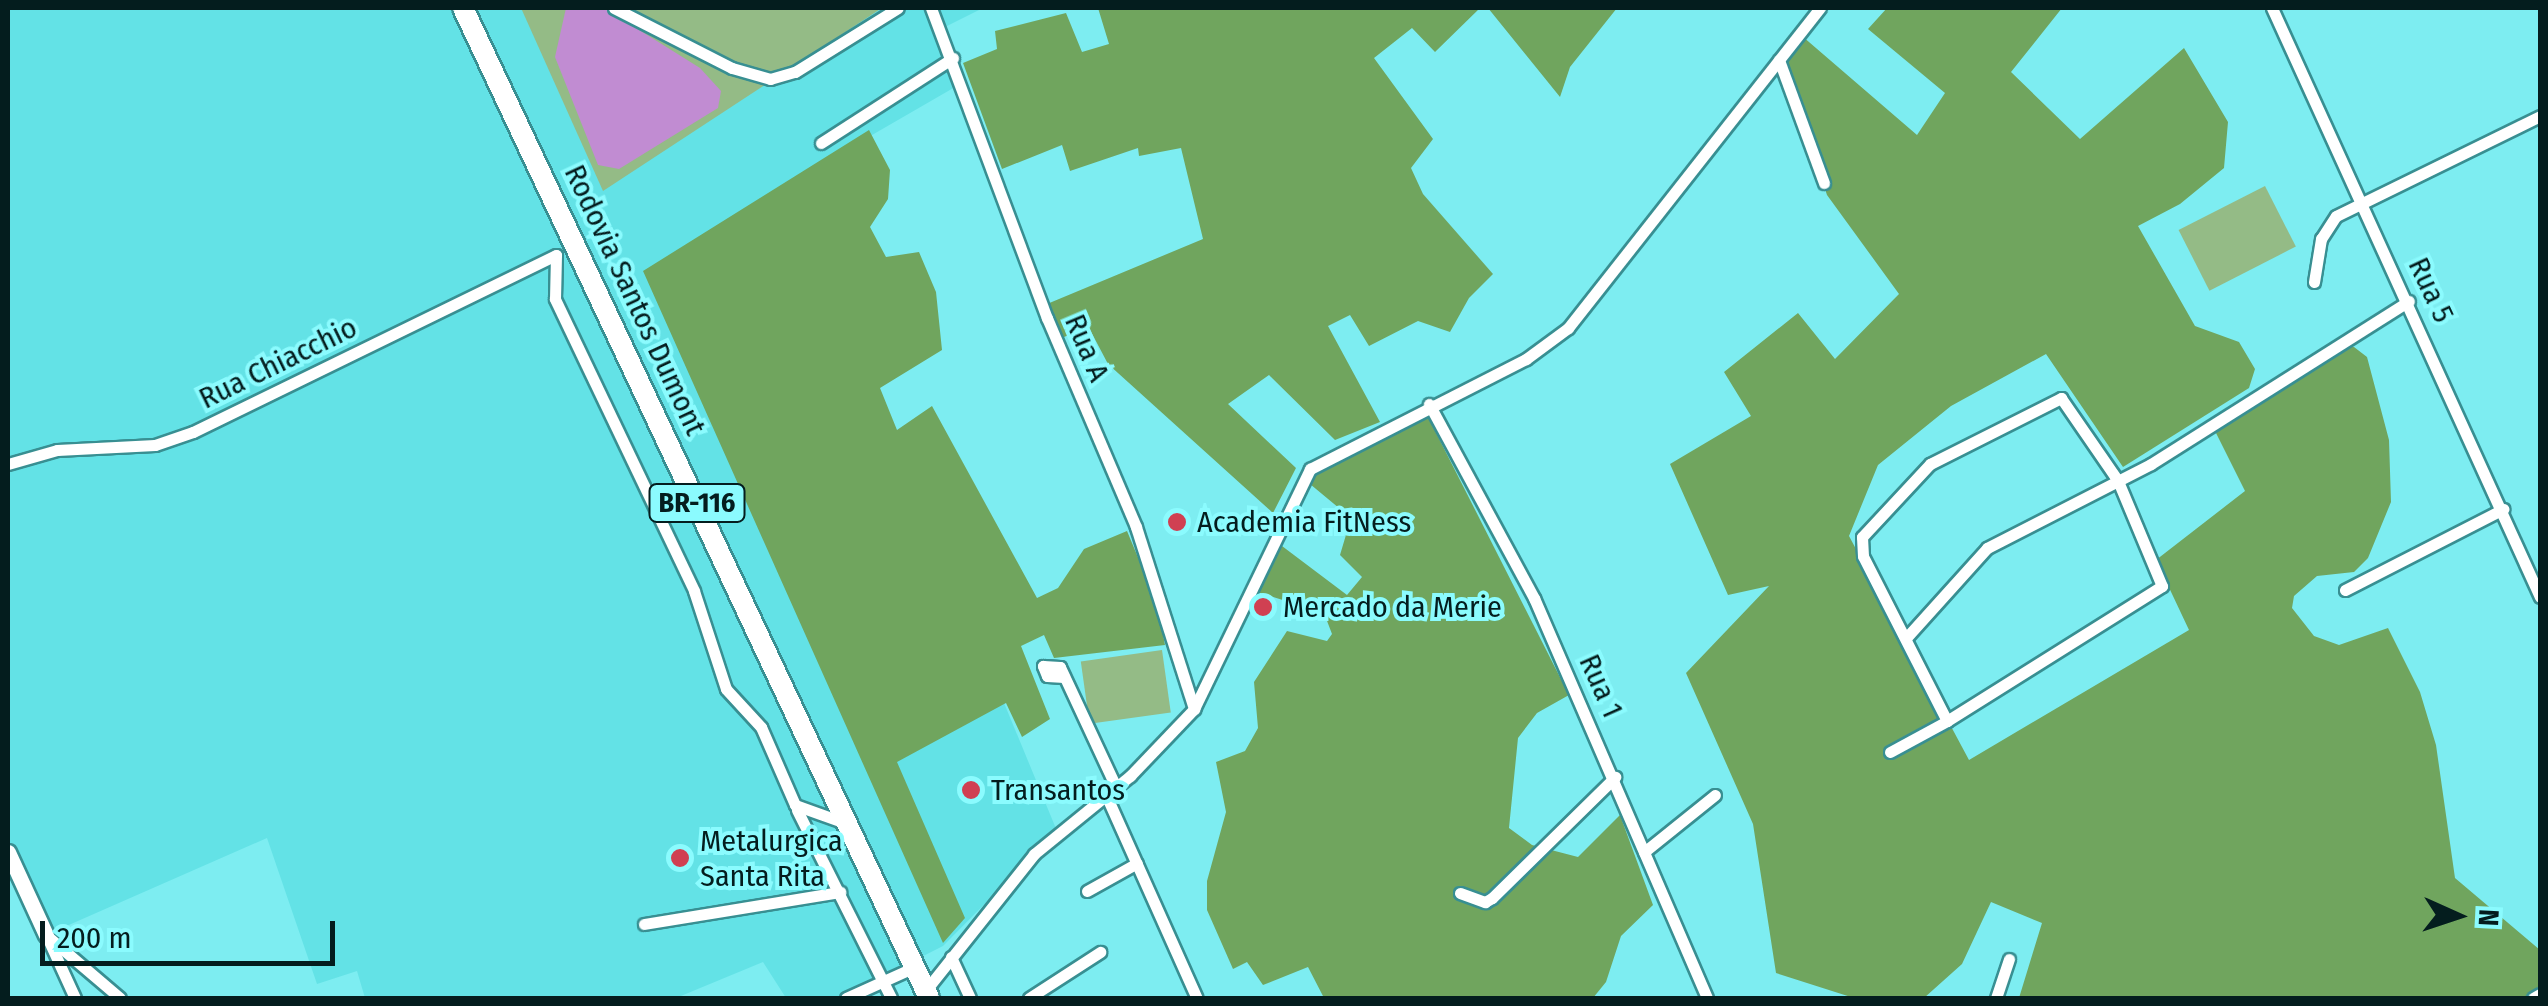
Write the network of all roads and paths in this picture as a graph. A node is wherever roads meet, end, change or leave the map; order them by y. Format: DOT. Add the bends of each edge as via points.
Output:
graph roads {
  1 [pos="463,8"];
  2 [pos="614,8"];
  3 [pos="898,8"];
  4 [pos="931,8"];
  5 [pos="1820,8"];
  6 [pos="2272,8"];
  7 [pos="953,58"];
  8 [pos="1778,60"];
  9 [pos="2540,116"];
  10 [pos="822,143"];
  11 [pos="1824,183"];
  12 [pos="2361,202"];
  13 [pos="2314,282"];
  14 [pos="2409,301"];
  15 [pos="1429,404"];
  16 [pos="8,464"];
  17 [pos="2118,481"];
  18 [pos="2503,509"];
  19 [pos="2344,590"];
  20 [pos="2540,597"];
  21 [pos="1906,638"];
  22 [pos="1064,677"];
  23 [pos="1194,708"];
  24 [pos="1948,721"];
  25 [pos="1890,752"];
  26 [pos="1615,778"];
  27 [pos="1111,791"];
  28 [pos="1715,795"];
  29 [pos="795,806"];
  30 [pos="848,824"];
  31 [pos="8,852"];
  32 [pos="1644,852"];
  33 [pos="1136,863"];
  34 [pos="1087,891"];
  35 [pos="840,892"];
  36 [pos="1460,893"];
  37 [pos="644,924"];
  38 [pos="46,935"];
  39 [pos="1100,952"];
  40 [pos="951,957"];
  41 [pos="2009,959"];
  42 [pos="916,967"];
  43 [pos="884,982"];
  44 [pos="927,994"];
  45 [pos="2540,994"];
  46 [pos="75,998"];
  47 [pos="120,998"];
  48 [pos="846,998"];
  49 [pos="891,998"];
  50 [pos="970,998"];
  51 [pos="1028,998"];
  52 [pos="1197,998"];
  53 [pos="1707,998"];
  54 [pos="1996,998"];
  55 [pos="2533,998"];
  1 -- 30 [label="highway, Rodovia Santos Dumont / BR-116"];
  2 -- 3 [label="street" via="732,68 777,78"];
  4 -- 7 [label="street, Rua A"];
  5 -- 8 [label="street"];
  6 -- 12 [label="street, Rua 5"];
  7 -- 10 [label="street"];
  7 -- 23 [label="street, Rua A" via="1047,318 1143,545"];
  8 -- 11 [label="street"];
  8 -- 15 [label="street" via="1568,328 1526,359"];
  9 -- 12 [label="street"];
  12 -- 13 [label="street" via="2324,230"];
  12 -- 14 [label="street, Rua 5"];
  14 -- 17 [label="street"];
  14 -- 18 [label="street, Rua 5"];
  15 -- 23 [label="street" via="1326,457 1302,478"];
  15 -- 26 [label="street, Rua 1" via="1534,598"];
  16 -- 29 [label="street, Rua Chiacchio" via="58,450 155,445 194,432 556,255 557,303 694,591 726,689 760,727"];
  17 -- 21 [label="street" via="1987,548"];
  17 -- 21 [label="street" via="2066,399 1930,464 1861,543"];
  17 -- 24 [label="street" via="2162,586"];
  18 -- 19 [label="street"];
  18 -- 20 [label="street, Rua 5"];
  21 -- 24 [label="street"];
  22 -- 27 [label="street"];
  23 -- 27 [label="street"];
  24 -- 25 [label="street"];
  26 -- 32 [label="street, Rua 1"];
  26 -- 36 [label="street" via="1492,898 1485,902"];
  27 -- 33 [label="street"];
  27 -- 40 [label="street" via="1034,854"];
  28 -- 32 [label="street"];
  29 -- 30 [label="street"];
  29 -- 35 [label="street"];
  30 -- 42 [label="highway, Rodovia Santos Dumont / BR-116"];
  31 -- 38 [label="street"];
  32 -- 53 [label="street, Rua 1"];
  33 -- 34 [label="street"];
  33 -- 52 [label="street"];
  35 -- 37 [label="street"];
  35 -- 43 [label="street"];
  38 -- 46 [label="street"];
  38 -- 47 [label="street"];
  39 -- 51 [label="street"];
  40 -- 44 [label="street"];
  40 -- 50 [label="street"];
  41 -- 54 [label="street"];
  42 -- 43 [label="street"];
  42 -- 44 [label="highway, Rodovia Santos Dumont / BR-116"];
  43 -- 48 [label="street"];
  43 -- 49 [label="street"];
  45 -- 55 [label="street"];
}
